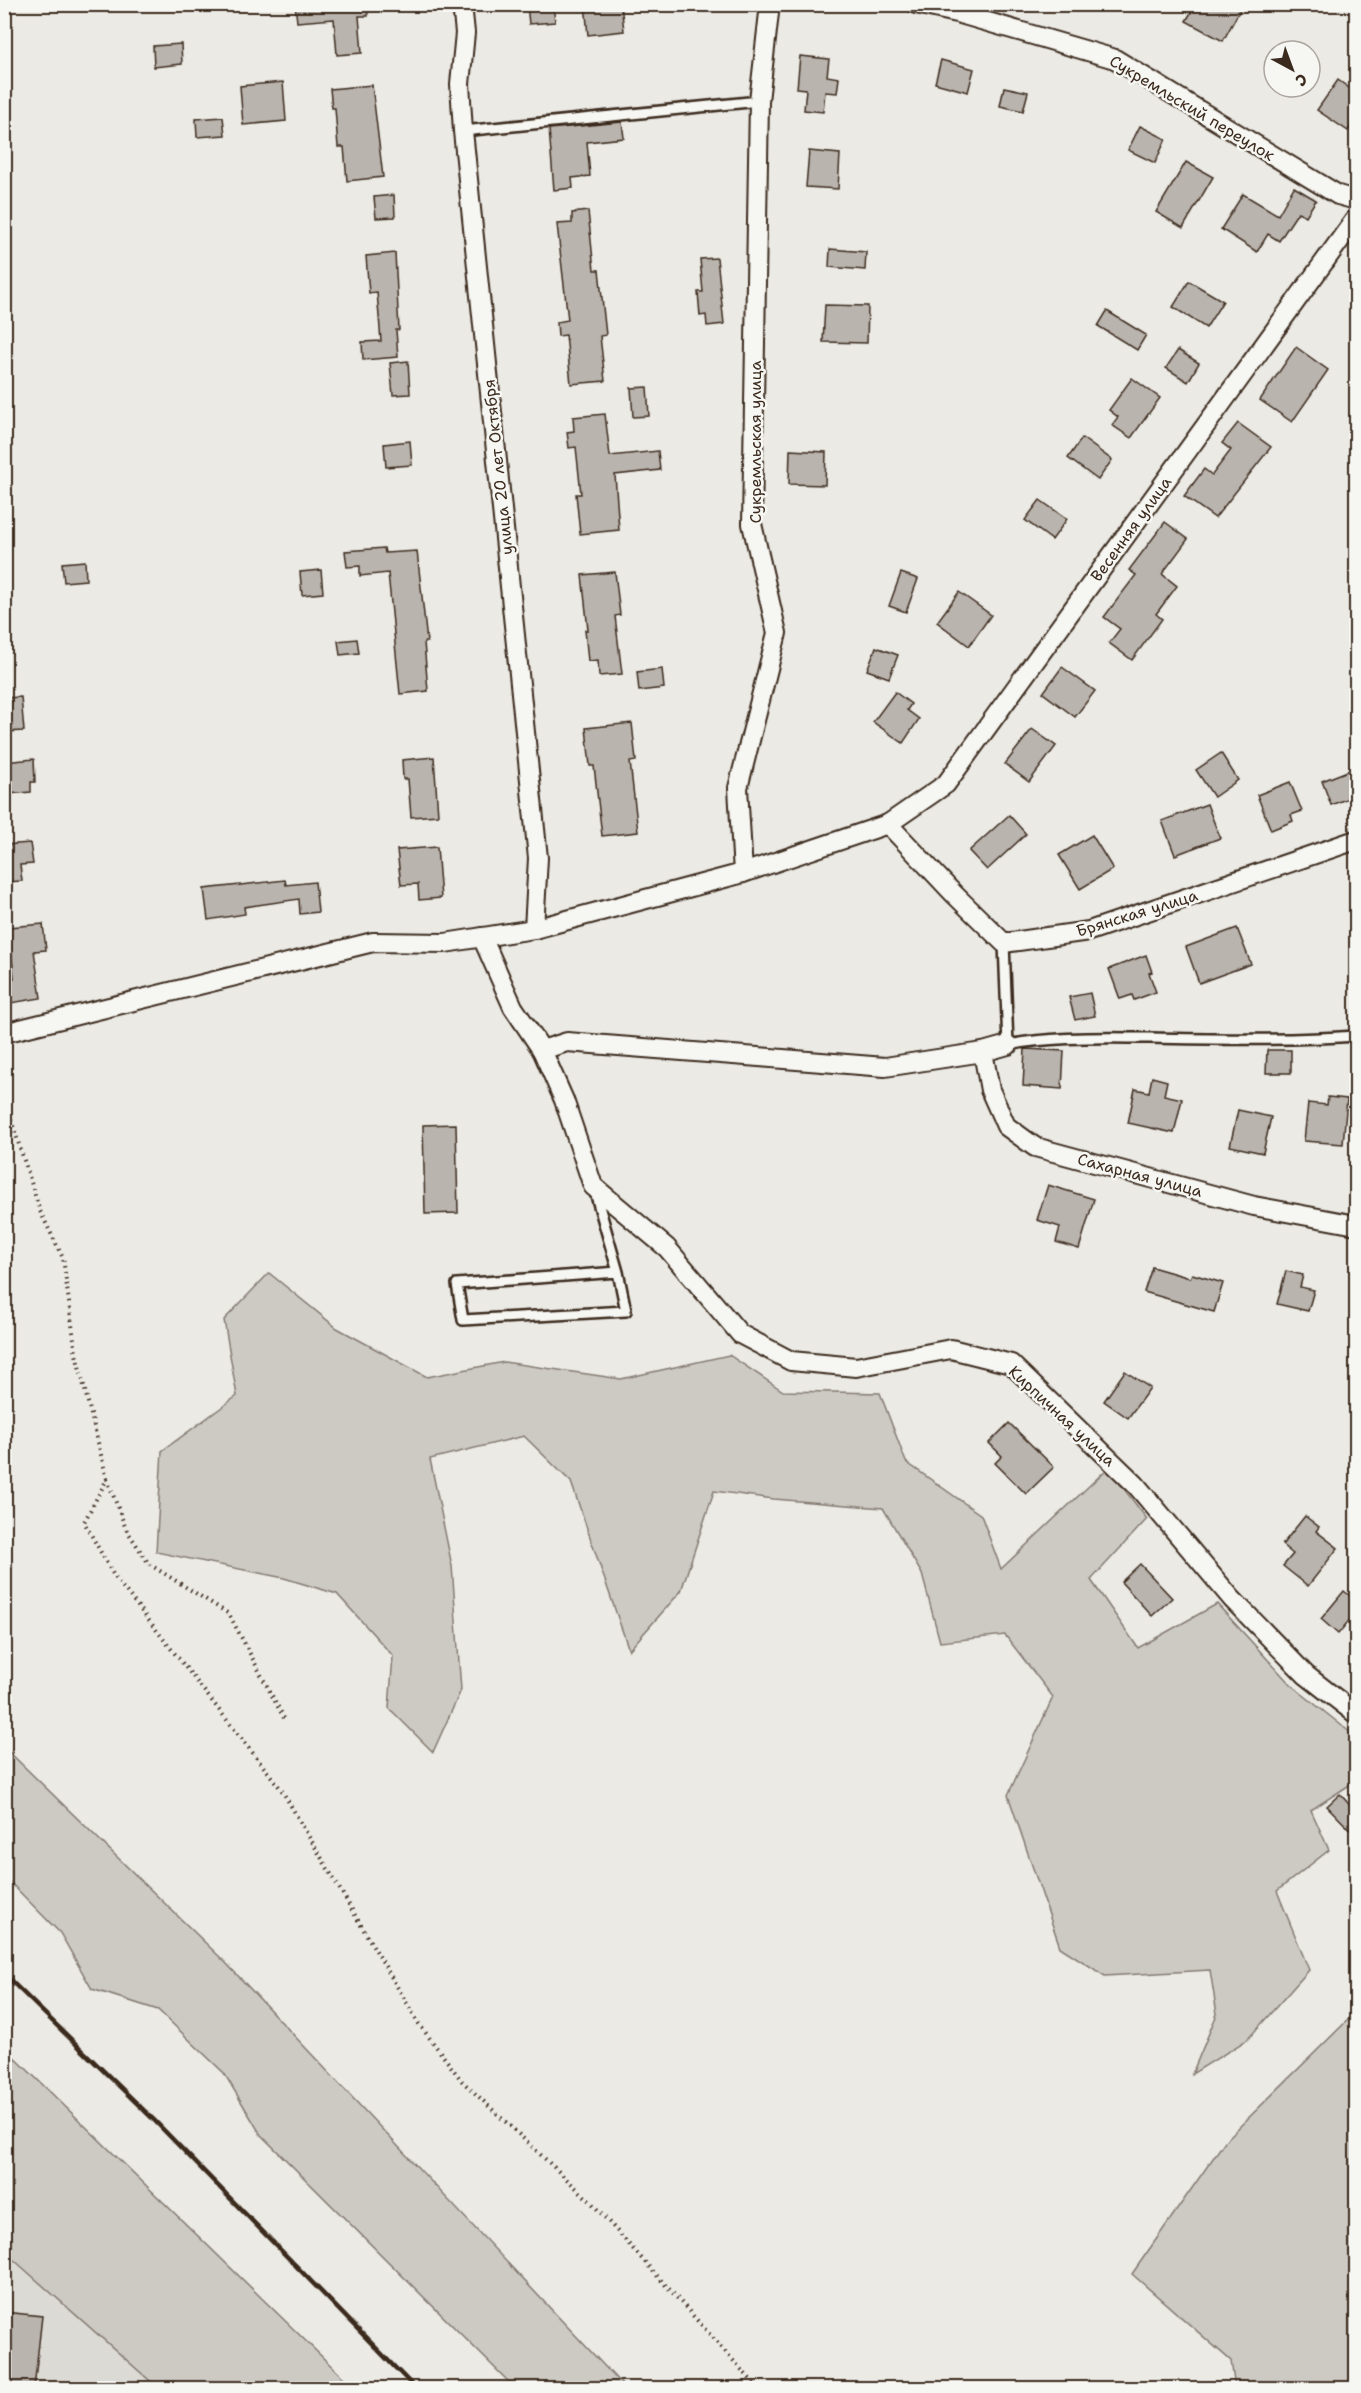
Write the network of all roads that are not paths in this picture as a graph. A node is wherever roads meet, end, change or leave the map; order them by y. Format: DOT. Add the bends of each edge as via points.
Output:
graph roads {
  1 [pos="462,4"];
  2 [pos="770,4"];
  3 [pos="916,4"];
  4 [pos="759,101"];
  5 [pos="463,131"];
  6 [pos="1356,200"];
  7 [pos="1356,218"];
  8 [pos="888,824"];
  9 [pos="1356,840"];
  10 [pos="743,873"];
  11 [pos="534,929"];
  12 [pos="482,937"];
  13 [pos="1004,943"];
  14 [pos="4,1034"];
  15 [pos="1356,1036"];
  16 [pos="1008,1045"];
  17 [pos="542,1050"];
  18 [pos="983,1052"];
  19 [pos="593,1186"];
  20 [pos="1356,1225"];
  21 [pos="618,1272"];
  22 [pos="1356,1714"];
  1 -- 5 [label="street, улица 20 лет Октября"];
  2 -- 4 [label="street, Сукремльская улица"];
  3 -- 6 [label="street, Сукремльский переулок" via="1115,58 1338,195"];
  4 -- 5 [label="lane"];
  4 -- 10 [label="street, Сукремльская улица" via="752,524 777,633 738,788"];
  5 -- 11 [label="street, улица 20 лет Октября" via="538,858"];
  7 -- 8 [label="street, Весенняя улица" via="945,784"];
  8 -- 10 [label="street, Весенняя улица"];
  8 -- 13 [label="street"];
  9 -- 13 [label="street, Брянская улица" via="1089,931"];
  10 -- 11 [label="street, Весенняя улица"];
  11 -- 12 [label="street, Весенняя улица"];
  12 -- 14 [label="street, Весенняя улица" via="445,943 373,942"];
  12 -- 17 [label="street" via="513,1007"];
  13 -- 16 [label="lane"];
  15 -- 16 [label="lane" via="1305,1040 1046,1039"];
  16 -- 18 [label="street"];
  17 -- 18 [label="street" via="567,1042 885,1067"];
  17 -- 19 [label="street" via="564,1100"];
  18 -- 20 [label="street, Сахарная улица" via="990,1090 1005,1126 1035,1147 1254,1206"];
  19 -- 21 [label="lane"];
  19 -- 22 [label="street, Кирпичная улица" via="667,1248 740,1334 791,1361 856,1367 951,1349 1011,1364 1136,1485 1232,1599 1306,1675"];
  21 -- 21 [label="lane" via="457,1284 463,1320 626,1311"];
}
